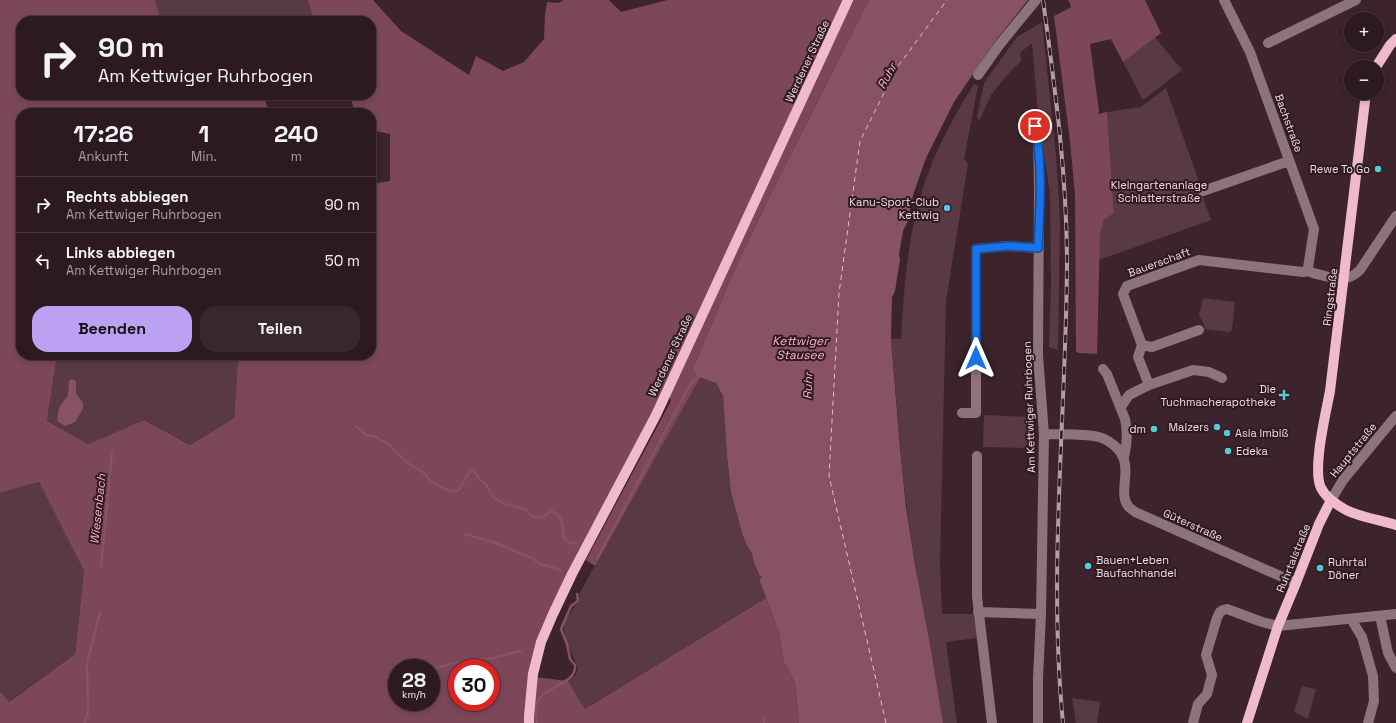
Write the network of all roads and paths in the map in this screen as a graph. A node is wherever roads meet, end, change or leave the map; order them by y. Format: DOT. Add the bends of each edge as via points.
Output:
graph roads {
  1 [pos="848,0"];
  2 [pos="1036,0"];
  3 [pos="1224,0"];
  4 [pos="1356,0"];
  5 [pos="1396,39"];
  6 [pos="1268,43"];
  7 [pos="1380,60"];
  8 [pos="978,75"];
  9 [pos="1365,100"];
  10 [pos="1028,125"];
  11 [pos="1289,161"];
  12 [pos="1203,191"];
  13 [pos="1396,216"];
  14 [pos="1038,248"];
  15 [pos="1309,271"];
  16 [pos="1344,279"];
  17 [pos="1199,330"];
  18 [pos="1142,345"];
  19 [pos="1103,369"];
  20 [pos="1222,378"];
  21 [pos="1149,385"];
  22 [pos="1121,407"];
  23 [pos="962,413"];
  24 [pos="1396,416"];
  25 [pos="1044,434"];
  26 [pos="977,456"];
  27 [pos="1124,457"];
  28 [pos="1331,500"];
  29 [pos="1396,525"];
  30 [pos="1296,583"];
  31 [pos="978,612"];
  32 [pos="1041,614"];
  33 [pos="1396,614"];
  34 [pos="1380,616"];
  35 [pos="1351,619"];
  36 [pos="1278,626"];
  37 [pos="1396,668"];
  38 [pos="529,723"];
  39 [pos="992,723"];
  40 [pos="1038,723"];
  41 [pos="1193,723"];
  42 [pos="1247,723"];
  43 [pos="1368,723"];
  1 -- 38 [label="main road, Werdener Straße" via="656,415 553,614 541,642 533,674"];
  2 -- 8 [label="street"];
  3 -- 11 [label="street, Bachstraße" via="1250,52"];
  4 -- 6 [label="street"];
  5 -- 7 [label="main road"];
  9 -- 16 [label="main road, Ringstraße"];
  10 -- 14 [label="street, Am Kettwiger Ruhrbogen" via="1035,126 1038,141"];
  11 -- 12 [label="street"];
  11 -- 15 [label="street, Bachstraße" via="1314,229"];
  13 -- 16 [label="street" via="1360,270"];
  14 -- 23 [label="street" via="1009,246 976,249 976,413"];
  14 -- 25 [label="street, Am Kettwiger Ruhrbogen" via="1038,356"];
  15 -- 16 [label="street"];
  15 -- 18 [label="street, Bauerschaft" via="1200,260 1127,286 1123,294"];
  16 -- 28 [label="main road, Ringstraße" via="1318,473 1321,488"];
  17 -- 18 [label="street" via="1152,347"];
  18 -- 21 [label="street, Bauerschaft" via="1138,357"];
  19 -- 22 [label="street, Güterstraße"];
  20 -- 21 [label="street" via="1209,372 1193,370"];
  21 -- 22 [label="street" via="1129,395"];
  22 -- 27 [label="street, Güterstraße" via="1127,426"];
  24 -- 28 [label="street, Hauptstraße" via="1346,476"];
  25 -- 27 [label="street" via="1098,437 1113,444"];
  25 -- 32 [label="street, Am Kettwiger Ruhrbogen"];
  26 -- 31 [label="street"];
  27 -- 30 [label="street, Güterstraße" via="1126,500 1129,507 1245,562"];
  28 -- 29 [label="main road" via="1348,511"];
  28 -- 30 [label="main road, Ruhrtalstraße"];
  30 -- 36 [label="main road, Ruhrtalstraße"];
  31 -- 32 [label="street"];
  31 -- 39 [label="street"];
  32 -- 40 [label="street, Am Kettwiger Ruhrbogen"];
  33 -- 34 [label="street"];
  34 -- 35 [label="street"];
  34 -- 37 [label="street" via="1388,653"];
  35 -- 36 [label="street"];
  35 -- 43 [label="street" via="1362,637 1373,676 1374,701"];
  36 -- 41 [label="street" via="1227,609 1220,612 1206,655 1212,675 1207,694 1198,704"];
  36 -- 42 [label="main road, Ruhrtalstraße"];
}
